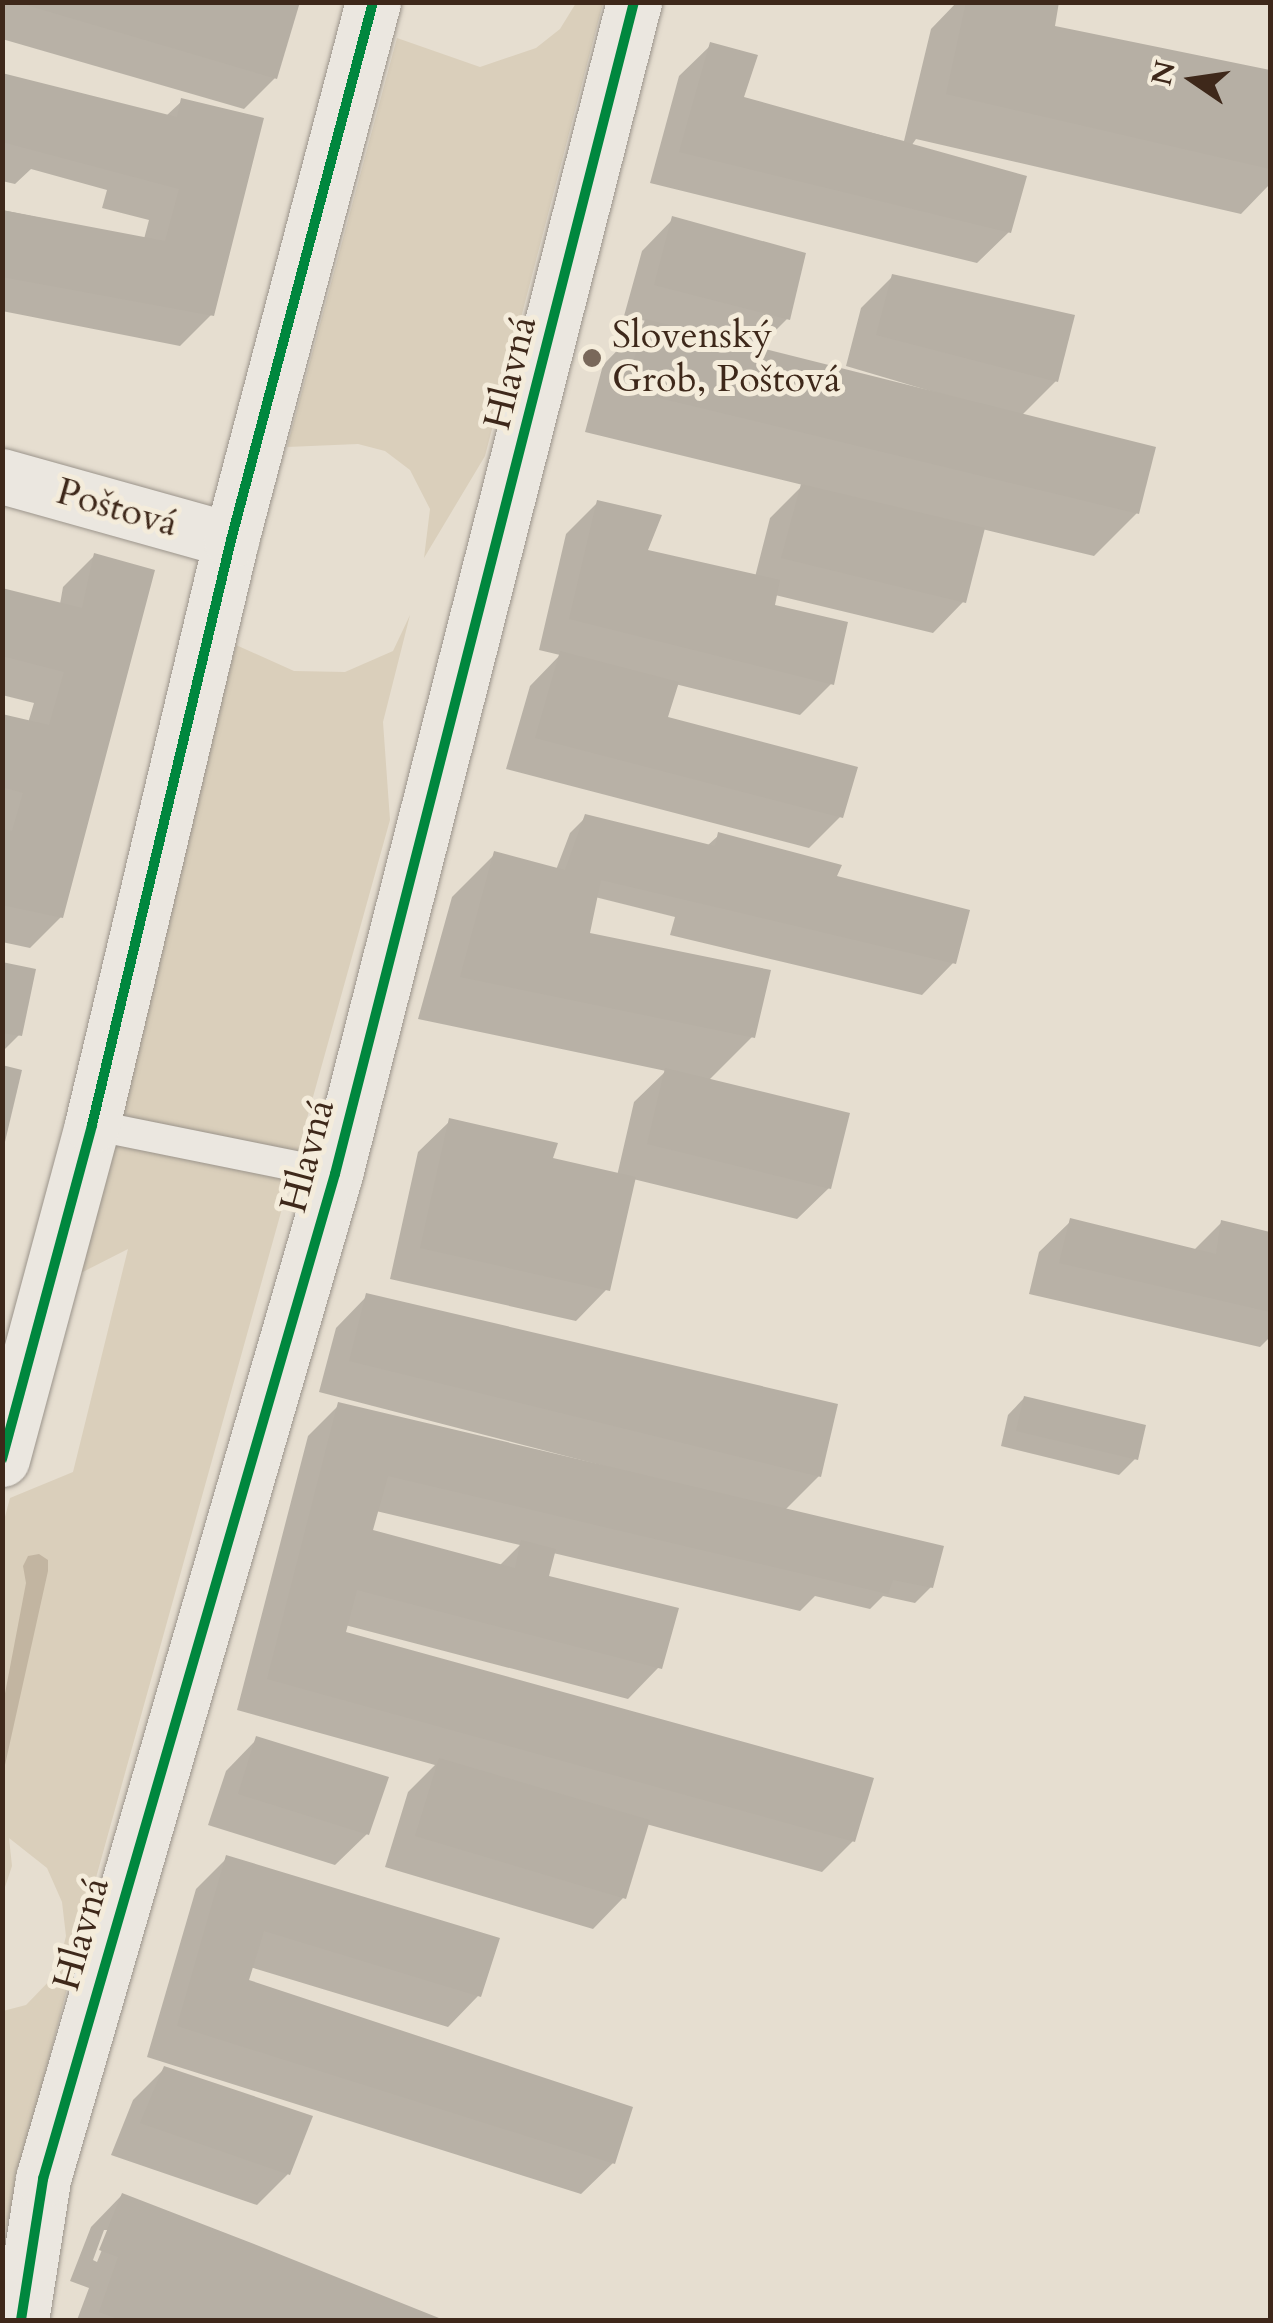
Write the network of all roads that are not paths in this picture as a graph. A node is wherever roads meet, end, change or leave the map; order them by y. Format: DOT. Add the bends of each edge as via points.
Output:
graph roads {
  1 [pos="373,2"];
  2 [pos="634,2"];
  3 [pos="2,476"];
  4 [pos="231,540"];
  5 [pos="92,1125"];
  6 [pos="335,1174"];
  7 [pos="2,1459"];
  8 [pos="21,2320"];
  1 -- 4 [label="street"];
  2 -- 6 [label="street, Hlavná"];
  3 -- 4 [label="street, Poštová"];
  4 -- 5 [label="street"];
  5 -- 6 [label="lane"];
  5 -- 7 [label="street"];
  6 -- 8 [label="street, Hlavná" via="43,2179"];
}
